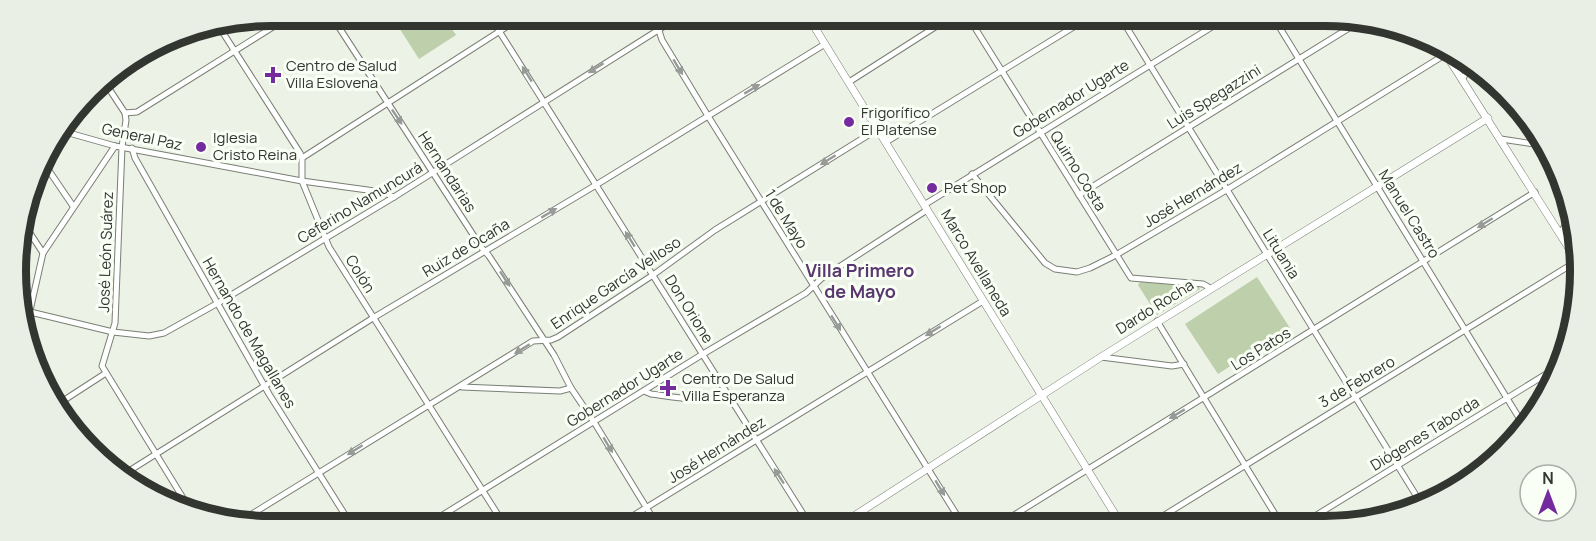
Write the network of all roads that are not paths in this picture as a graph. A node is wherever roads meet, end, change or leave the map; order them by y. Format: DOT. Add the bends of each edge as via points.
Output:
graph roads {
  1 [pos="274,26"];
  2 [pos="338,26"];
  3 [pos="497,26"];
  4 [pos="508,26"];
  5 [pos="657,26"];
  6 [pos="664,26"];
  7 [pos="814,26"];
  8 [pos="937,26"];
  9 [pos="974,26"];
  10 [pos="1075,26"];
  11 [pos="1126,26"];
  12 [pos="1213,26"];
  13 [pos="1279,26"];
  14 [pos="1350,27"];
  15 [pos="658,30"];
  16 [pos="221,31"];
  17 [pos="500,31"];
  18 [pos="825,44"];
  19 [pos="234,51"];
  20 [pos="1440,54"];
  21 [pos="1449,58"];
  22 [pos="1299,59"];
  23 [pos="1150,65"];
  24 [pos="1466,69"];
  25 [pos="1003,71"];
  26 [pos="1462,80"];
  27 [pos="849,82"];
  28 [pos="108,87"];
  29 [pos="544,101"];
  30 [pos="387,102"];
  31 [pos="125,113"];
  32 [pos="708,116"];
  33 [pos="1488,118"];
  34 [pos="1337,121"];
  35 [pos="1188,127"];
  36 [pos="878,129"];
  37 [pos="68,133"];
  38 [pos="1041,134"];
  39 [pos="1501,139"];
  40 [pos="886,142"];
  41 [pos="1536,144"];
  42 [pos="118,146"];
  43 [pos="132,148"];
  44 [pos="302,158"];
  45 [pos="47,170"];
  46 [pos="434,172"];
  47 [pos="972,174"];
  48 [pos="302,181"];
  49 [pos="596,185"];
  50 [pos="1378,187"];
  51 [pos="1228,189"];
  52 [pos="1535,192"];
  53 [pos="1079,195"];
  54 [pos="394,197"];
  55 [pos="761,201"];
  56 [pos="73,206"];
  57 [pos="926,207"];
  58 [pos="1566,224"];
  59 [pos="29,232"];
  60 [pos="1560,233"];
  61 [pos="324,238"];
  62 [pos="1569,248"];
  63 [pos="485,251"];
  64 [pos="43,253"];
  65 [pos="1116,255"];
  66 [pos="1267,255"];
  67 [pos="1424,261"];
  68 [pos="1570,265"];
  69 [pos="653,275"];
  70 [pos="814,287"];
  71 [pos="1210,288"];
  72 [pos="983,301"];
  73 [pos="218,303"];
  74 [pos="29,312"];
  75 [pos="373,318"];
  76 [pos="1157,321"];
  77 [pos="1314,329"];
  78 [pos="1466,329"];
  79 [pos="112,332"];
  80 [pos="544,341"];
  81 [pos="703,354"];
  82 [pos="1101,357"];
  83 [pos="1184,364"];
  84 [pos="1548,372"];
  85 [pos="106,373"];
  86 [pos="867,373"];
  87 [pos="460,386"];
  88 [pos="265,387"];
  89 [pos="571,388"];
  90 [pos="644,391"];
  91 [pos="727,394"];
  92 [pos="1041,395"];
  93 [pos="1355,397"];
  94 [pos="1204,398"];
  95 [pos="1507,398"];
  96 [pos="63,401"];
  97 [pos="429,404"];
  98 [pos="1520,420"];
  99 [pos="594,422"];
  100 [pos="756,440"];
  101 [pos="156,454"];
  102 [pos="1245,464"];
  103 [pos="1398,464"];
  104 [pos="928,468"];
  105 [pos="1088,469"];
  106 [pos="129,471"];
  107 [pos="319,472"];
  108 [pos="483,489"];
  109 [pos="1418,497"];
  110 [pos="185,500"];
  111 [pos="646,508"];
  112 [pos="251,515"];
  113 [pos="346,516"];
  114 [pos="441,516"];
  115 [pos="500,516"];
  116 [pos="633,516"];
  117 [pos="651,516"];
  118 [pos="804,516"];
  119 [pos="854,516"];
  120 [pos="957,516"];
  121 [pos="1012,516"];
  122 [pos="1116,516"];
  123 [pos="1163,516"];
  124 [pos="1276,516"];
  125 [pos="1315,516"];
  1 -- 19 [label="street"];
  2 -- 30 [label="street, Hernandarias"];
  3 -- 17 [label="street, Don Orione"];
  4 -- 17 [label="street"];
  5 -- 15 [label="street, 1 de Mayo"];
  6 -- 15 [label="street, Ceferino Namuncurá"];
  7 -- 18 [label="street, Marco Avellaneda"];
  8 -- 27 [label="street"];
  9 -- 25 [label="street, Quirno Costa"];
  10 -- 25 [label="street"];
  11 -- 23 [label="street, Lituania"];
  12 -- 23 [label="street, Gobernador Ugarte"];
  13 -- 22 [label="street, Manuel Castro"];
  14 -- 22 [label="street, Luis Spegazzini"];
  15 -- 29 [label="street, Ceferino Namuncurá, one-way"];
  15 -- 32 [label="street, 1 de Mayo, one-way"];
  16 -- 19 [label="street"];
  29 -- 17 [label="street, Don Orione, one-way"];
  17 -- 30 [label="street"];
  18 -- 27 [label="street, Marco Avellaneda"];
  32 -- 18 [label="street, Ruiz de Ocaña, one-way"];
  19 -- 31 [label="street" via="137,112"];
  19 -- 44 [label="street"];
  20 -- 34 [label="street, José Hernández"];
  21 -- 26 [label="street"];
  22 -- 34 [label="street, Manuel Castro"];
  22 -- 35 [label="street, Luis Spegazzini"];
  23 -- 35 [label="street, Lituania"];
  23 -- 38 [label="street, Gobernador Ugarte"];
  24 -- 26 [label="street"];
  25 -- 38 [label="street, Quirno Costa"];
  25 -- 40 [label="street"];
  26 -- 33 [label="street"];
  27 -- 36 [label="street, Marco Avellaneda"];
  28 -- 31 [label="street"];
  29 -- 46 [label="street, Ceferino Namuncurá"];
  29 -- 49 [label="street, Don Orione"];
  30 -- 44 [label="street"];
  30 -- 46 [label="street, Hernandarias, one-way"];
  31 -- 42 [label="street"];
  32 -- 49 [label="street, Ruiz de Ocaña"];
  32 -- 55 [label="street, 1 de Mayo"];
  33 -- 39 [label="street"];
  33 -- 50 [label="street, Dardo Rocha"];
  34 -- 50 [label="street, Manuel Castro"];
  34 -- 51 [label="street, José Hernández"];
  35 -- 51 [label="street, Lituania"];
  35 -- 53 [label="street, Luis Spegazzini"];
  36 -- 40 [label="street, Marco Avellaneda"];
  36 -- 55 [label="street, Enrique García Velloso, one-way"];
  37 -- 42 [label="street, General Paz"];
  38 -- 47 [label="street, Gobernador Ugarte"];
  38 -- 53 [label="street, Quirno Costa"];
  39 -- 41 [label="street"];
  39 -- 52 [label="street"];
  40 -- 57 [label="street, Marco Avellaneda"];
  42 -- 43 [label="street, General Paz"];
  42 -- 56 [label="street"];
  42 -- 79 [label="street, José León Suárez"];
  43 -- 48 [label="street, General Paz"];
  43 -- 73 [label="street, Hernando de Magallanes"];
  44 -- 48 [label="street, Colón"];
  45 -- 56 [label="street"];
  46 -- 54 [label="street, Ceferino Namuncurá"];
  46 -- 63 [label="street, Hernandarias"];
  47 -- 57 [label="street, Gobernador Ugarte"];
  47 -- 65 [label="street, José Hernández" via="1051,267 1082,271"];
  48 -- 54 [label="street, General Paz"];
  48 -- 61 [label="street, Colón"];
  63 -- 49 [label="street, Ruiz de Ocaña, one-way"];
  69 -- 49 [label="street, Don Orione, one-way"];
  50 -- 66 [label="street, Dardo Rocha"];
  50 -- 67 [label="street, Manuel Castro"];
  51 -- 65 [label="street, José Hernández"];
  51 -- 66 [label="street, Lituania"];
  52 -- 60 [label="street"];
  52 -- 67 [label="street, Los Patos, one-way"];
  53 -- 65 [label="street, Quirno Costa"];
  54 -- 61 [label="street, Ceferino Namuncurá"];
  55 -- 69 [label="street, Enrique García Velloso"];
  55 -- 70 [label="street, 1 de Mayo"];
  56 -- 64 [label="street"];
  57 -- 70 [label="street, Gobernador Ugarte"];
  57 -- 72 [label="street, Marco Avellaneda"];
  58 -- 60 [label="street"];
  59 -- 64 [label="street"];
  60 -- 62 [label="street"];
  61 -- 73 [label="street, Ceferino Namuncurá"];
  61 -- 75 [label="street, Colón"];
  63 -- 75 [label="street, Ruiz de Ocaña"];
  63 -- 80 [label="street, Hernandarias, one-way"];
  64 -- 74 [label="street"];
  65 -- 71 [label="street, Quirno Costa" via="1131,278 1203,284"];
  66 -- 71 [label="street, Dardo Rocha"];
  66 -- 77 [label="street, Lituania"];
  67 -- 77 [label="street, Los Patos"];
  67 -- 78 [label="street, Manuel Castro"];
  68 -- 78 [label="street, 3 de Febrero"];
  69 -- 80 [label="street, Enrique García Velloso" via="558,337"];
  69 -- 81 [label="street, Don Orione"];
  70 -- 81 [label="street, Gobernador Ugarte"];
  70 -- 86 [label="street, 1 de Mayo, one-way"];
  71 -- 76 [label="street, Dardo Rocha"];
  72 -- 86 [label="street, José Hernández, one-way"];
  72 -- 92 [label="street, Marco Avellaneda"];
  73 -- 79 [label="street, Ceferino Namuncurá" via="157,336"];
  73 -- 88 [label="street, Hernando de Magallanes"];
  74 -- 79 [label="street, Ceferino Namuncurá"];
  75 -- 88 [label="street, Ruiz de Ocaña"];
  75 -- 97 [label="street, Colón"];
  76 -- 82 [label="street, Dardo Rocha"];
  76 -- 83 [label="street"];
  77 -- 93 [label="street, Lituania"];
  77 -- 94 [label="street, Los Patos"];
  78 -- 93 [label="street, 3 de Febrero"];
  78 -- 95 [label="street, Manuel Castro"];
  79 -- 85 [label="street, José León Suárez" via="102,361"];
  80 -- 87 [label="street, Enrique García Velloso, one-way" via="533,341"];
  80 -- 89 [label="street, Hernandarias"];
  81 -- 90 [label="street, Gobernador Ugarte"];
  81 -- 91 [label="street, Don Orione"];
  82 -- 83 [label="street" via="1172,366"];
  82 -- 92 [label="street, Dardo Rocha"];
  83 -- 94 [label="street"];
  84 -- 95 [label="street, Diógenes Taborda"];
  85 -- 96 [label="street"];
  85 -- 101 [label="street"];
  86 -- 100 [label="street, José Hernández"];
  86 -- 104 [label="street, 1 de Mayo"];
  87 -- 89 [label="street" via="560,391"];
  87 -- 97 [label="street, Enrique García Velloso"];
  88 -- 101 [label="street, Ruiz de Ocaña"];
  88 -- 107 [label="street, Hernando de Magallanes"];
  89 -- 99 [label="street, Hernandarias"];
  90 -- 91 [label="street" via="698,399"];
  90 -- 99 [label="street, Gobernador Ugarte"];
  91 -- 100 [label="street, Don Orione"];
  92 -- 104 [label="street, Dardo Rocha"];
  92 -- 105 [label="street, Marco Avellaneda"];
  93 -- 102 [label="street, 3 de Febrero"];
  93 -- 103 [label="street, Lituania"];
  94 -- 102 [label="street"];
  94 -- 105 [label="street, Los Patos, one-way"];
  95 -- 98 [label="street, Manuel Castro"];
  95 -- 103 [label="street, Diógenes Taborda"];
  97 -- 107 [label="street, Enrique García Velloso, one-way"];
  97 -- 108 [label="street, Colón"];
  99 -- 108 [label="street, Gobernador Ugarte"];
  99 -- 111 [label="street, Hernandarias, one-way"];
  100 -- 111 [label="street, José Hernández"];
  118 -- 100 [label="street, Don Orione, one-way"];
  101 -- 106 [label="street, Ruiz de Ocaña"];
  101 -- 110 [label="street"];
  102 -- 123 [label="street, 3 de Febrero"];
  102 -- 124 [label="street"];
  103 -- 109 [label="street, Lituania"];
  103 -- 125 [label="street, Diógenes Taborda"];
  104 -- 119 [label="street, Dardo Rocha"];
  104 -- 120 [label="street, 1 de Mayo, one-way"];
  105 -- 121 [label="street, Los Patos"];
  105 -- 122 [label="street, Marco Avellaneda"];
  107 -- 112 [label="street, Enrique García Velloso"];
  107 -- 113 [label="street, Hernando de Magallanes"];
  108 -- 114 [label="street, Gobernador Ugarte"];
  108 -- 115 [label="street, Colón"];
  111 -- 116 [label="street, José Hernández"];
  111 -- 117 [label="street, Hernandarias"];
}
